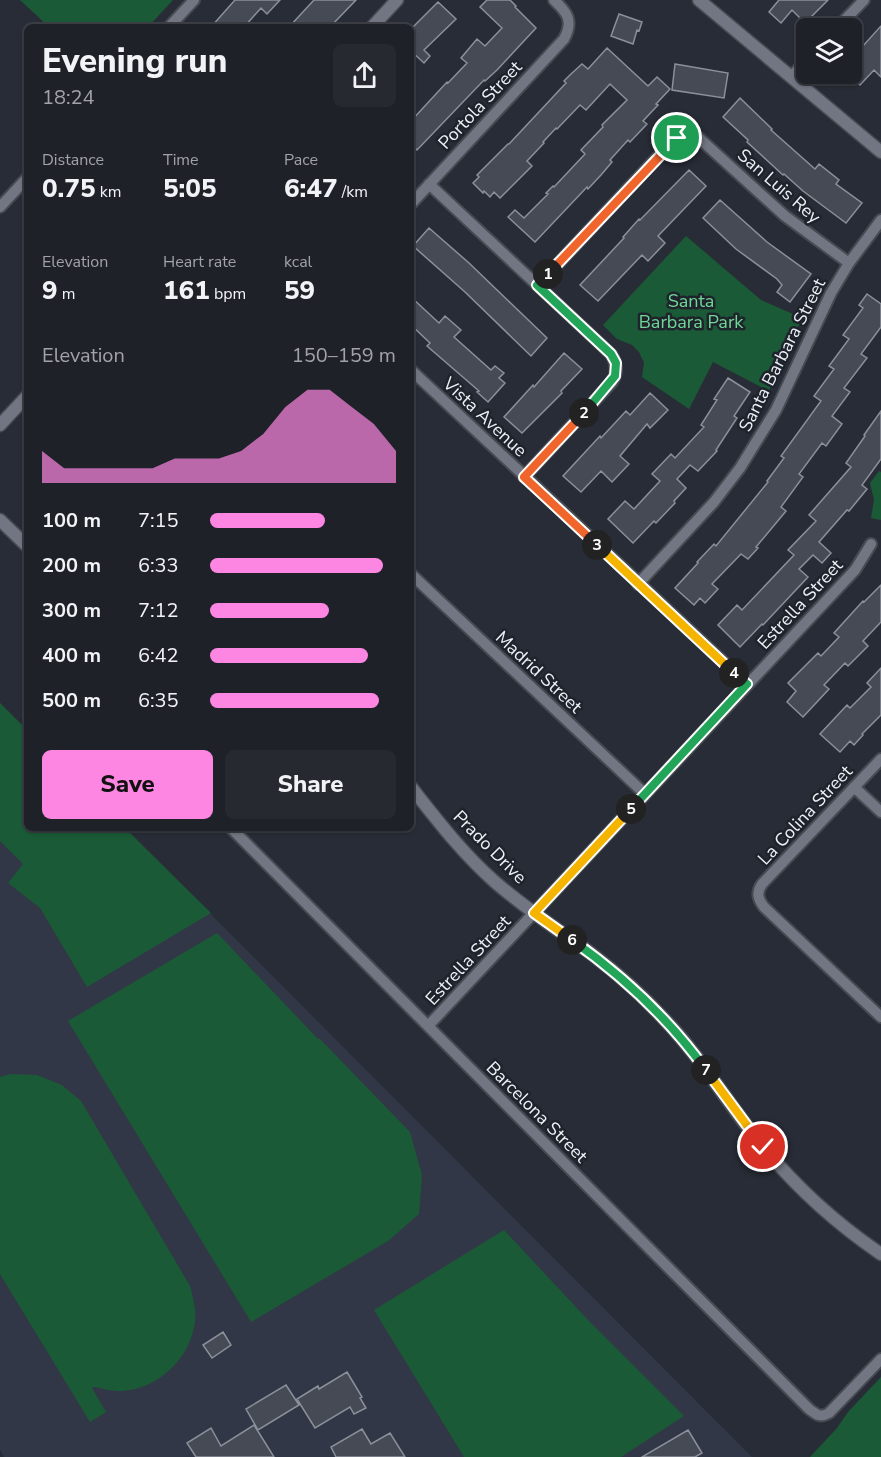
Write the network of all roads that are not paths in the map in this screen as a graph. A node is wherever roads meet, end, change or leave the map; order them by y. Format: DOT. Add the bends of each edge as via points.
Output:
graph roads {
  1 [pos="194,0"];
  2 [pos="397,0"];
  3 [pos="554,0"];
  4 [pos="699,0"];
  5 [pos="864,0"];
  6 [pos="847,18"];
  7 [pos="172,24"];
  8 [pos="375,24"];
  9 [pos="796,72"];
  10 [pos="791,77"];
  11 [pos="881,152"];
  12 [pos="24,181"];
  13 [pos="429,184"];
  14 [pos="414,201"];
  15 [pos="0,207"];
  16 [pos="881,220"];
  17 [pos="849,263"];
  18 [pos="537,285"];
  19 [pos="414,373"];
  20 [pos="24,399"];
  21 [pos="0,425"];
  22 [pos="524,477"];
  23 [pos="0,520"];
  24 [pos="24,543"];
  25 [pos="871,544"];
  26 [pos="414,577"];
  27 [pos="638,584"];
  28 [pos="747,684"];
  29 [pos="881,759"];
  30 [pos="854,787"];
  31 [pos="414,791"];
  32 [pos="645,794"];
  33 [pos="881,812"];
  34 [pos="234,831"];
  35 [pos="534,913"];
  36 [pos="881,1017"];
  37 [pos="428,1026"];
  38 [pos="881,1254"];
  39 [pos="881,1359"];
  1 -- 7 [label="street"];
  2 -- 8 [label="street"];
  3 -- 13 [label="street, Portola Street" via="568,18 567,34"];
  4 -- 10 [label="street"];
  5 -- 6 [label="street"];
  9 -- 10 [label="street"];
  10 -- 11 [label="street"];
  12 -- 15 [label="street"];
  13 -- 14 [label="street, Portola Street"];
  13 -- 18 [label="street"];
  16 -- 17 [label="street, Santa Barbara Street"];
  17 -- 18 [label="street, San Luis Rey" via="785,216 704,142 688,135 672,142"];
  17 -- 27 [label="street, Santa Barbara Street" via="776,410 745,460 714,502"];
  18 -- 22 [label="street" via="611,354 616,368 608,387"];
  19 -- 22 [label="street, Vista Avenue"];
  20 -- 21 [label="street"];
  22 -- 27 [label="street, Vista Avenue"];
  23 -- 24 [label="street"];
  25 -- 28 [label="street, Estrella Street" via="855,570"];
  26 -- 32 [label="street, Madrid Street"];
  27 -- 28 [label="street, Vista Avenue"];
  28 -- 32 [label="street, Estrella Street"];
  29 -- 30 [label="street, La Colina Street"];
  30 -- 33 [label="street"];
  30 -- 36 [label="street, La Colina Street" via="762,884 758,896 764,907"];
  31 -- 35 [label="street, Prado Drive" via="461,848"];
  32 -- 35 [label="street, Estrella Street"];
  34 -- 37 [label="street, Barcelona Street"];
  35 -- 37 [label="street, Estrella Street"];
  35 -- 38 [label="street, Prado Drive" via="595,956 664,1019 797,1185"];
  37 -- 39 [label="street, Barcelona Street" via="818,1416 830,1413"];
}
